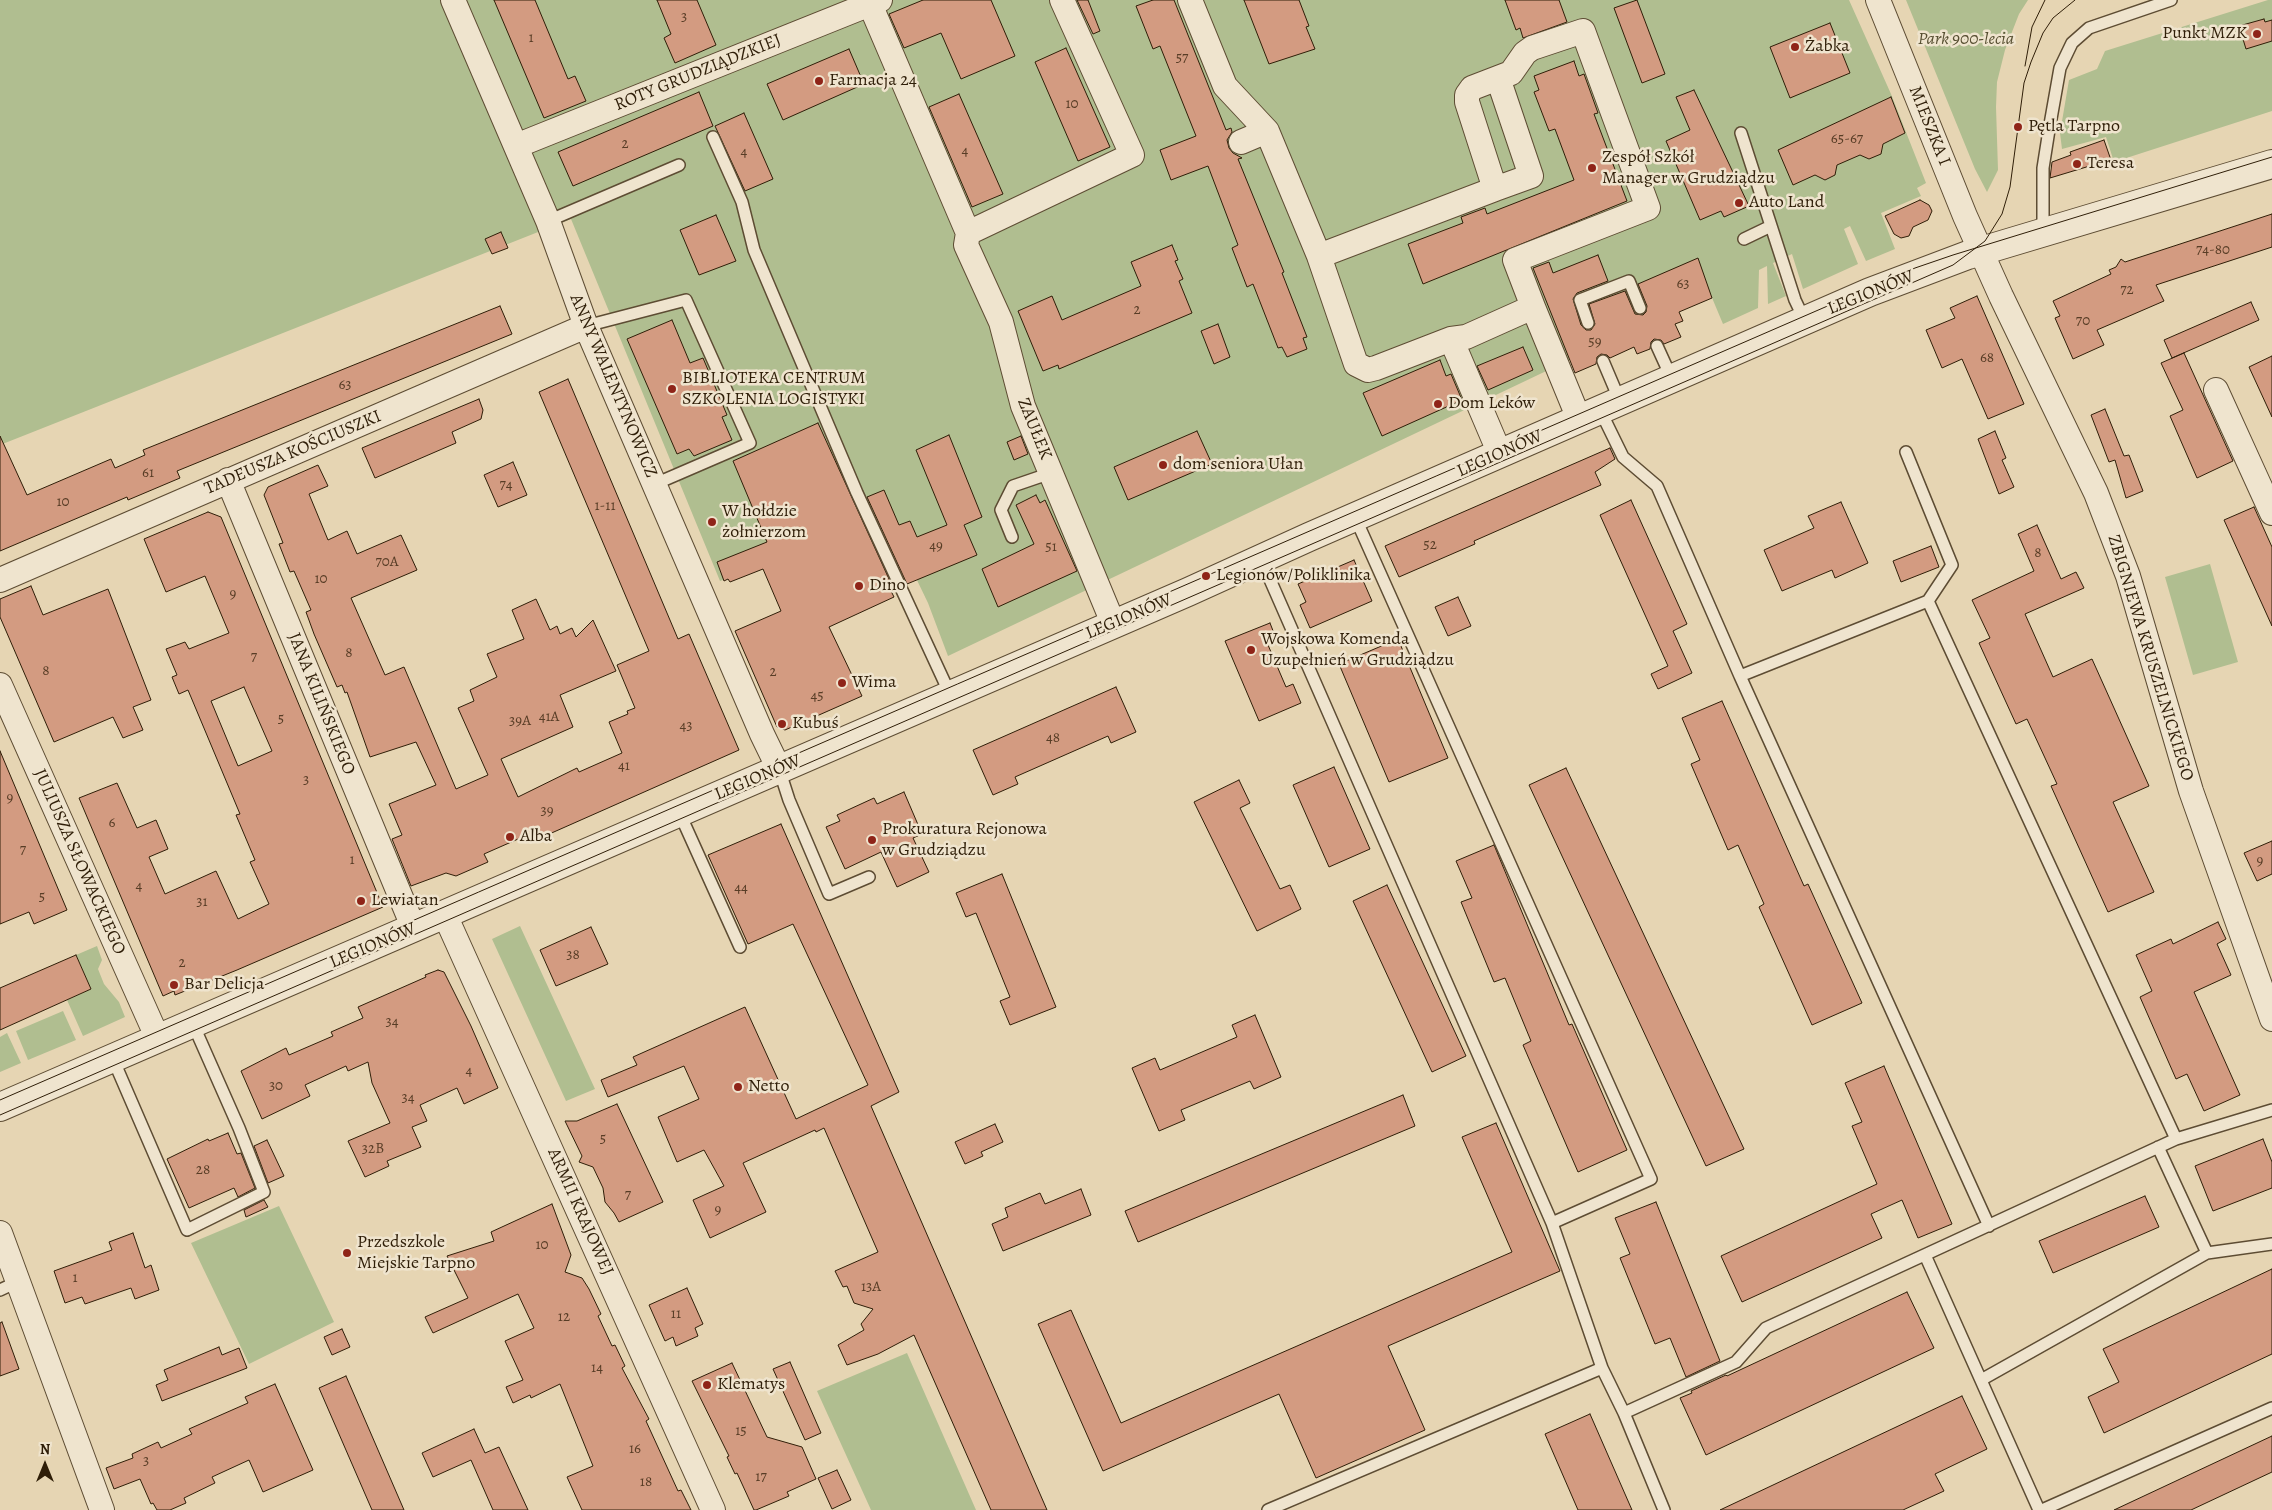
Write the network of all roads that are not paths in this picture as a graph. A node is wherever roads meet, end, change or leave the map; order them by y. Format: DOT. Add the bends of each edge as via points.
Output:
graph roads {
  1 [pos="453,0"];
  2 [pos="1062,0"];
  3 [pos="1190,0"];
  4 [pos="1878,0"];
  5 [pos="2171,0"];
  6 [pos="875,2"];
  7 [pos="1498,78"];
  8 [pos="1267,131"];
  9 [pos="1741,133"];
  10 [pos="713,137"];
  11 [pos="1241,142"];
  12 [pos="516,146"];
  13 [pos="2272,164"];
  14 [pos="679,165"];
  15 [pos="1495,188"];
  16 [pos="548,221"];
  17 [pos="1771,226"];
  18 [pos="968,233"];
  19 [pos="2043,233"];
  20 [pos="1744,239"];
  21 [pos="1981,252"];
  22 [pos="1318,256"];
  23 [pos="1533,307"];
  24 [pos="1640,308"];
  25 [pos="1805,321"];
  26 [pos="1588,323"];
  27 [pos="586,326"];
  28 [pos="1451,339"];
  29 [pos="1657,346"];
  30 [pos="1603,361"];
  31 [pos="1672,379"];
  32 [pos="2216,390"];
  33 [pos="1600,410"];
  34 [pos="1906,452"];
  35 [pos="1500,454"];
  36 [pos="1051,472"];
  37 [pos="228,480"];
  38 [pos="655,484"];
  39 [pos="2272,512"];
  40 [pos="1355,517"];
  41 [pos="1012,537"];
  42 [pos="1261,558"];
  43 [pos="0,580"];
  44 [pos="1928,601"];
  45 [pos="1113,623"];
  46 [pos="1740,676"];
  47 [pos="0,685"];
  48 [pos="950,694"];
  49 [pos="779,769"];
  50 [pos="679,812"];
  51 [pos="869,877"];
  52 [pos="445,914"];
  53 [pos="414,929"];
  54 [pos="740,947"];
  55 [pos="2268,990"];
  56 [pos="2272,1019"];
  57 [pos="193,1024"];
  58 [pos="158,1039"];
  59 [pos="113,1059"];
  60 [pos="0,1107"];
  61 [pos="2272,1110"];
  62 [pos="2176,1139"];
  63 [pos="2158,1147"];
  64 [pos="1552,1223"];
  65 [pos="1989,1226"];
  66 [pos="0,1233"];
  67 [pos="2272,1244"];
  68 [pos="2207,1253"];
  69 [pos="1925,1255"];
  70 [pos="8,1286"];
  71 [pos="1602,1368"];
  72 [pos="1981,1380"];
  73 [pos="2272,1408"];
  74 [pos="1624,1413"];
  75 [pos="102,1510"];
  76 [pos="713,1510"];
  77 [pos="1268,1510"];
  78 [pos="1664,1510"];
  79 [pos="2041,1510"];
  1 -- 12 [label="street, ANNY WALENTYNOWICZ"];
  2 -- 18 [label="street" via="1132,155"];
  3 -- 8 [label="street" via="1225,86"];
  4 -- 21 [label="street, MIESZKA I"];
  5 -- 19 [label="lane" via="2089,28 2072,43 2060,68 2043,168"];
  6 -- 12 [label="street, ROTY GRUDZIĄDZKIEJ"];
  6 -- 18 [label="street, ZAUŁEK"];
  7 -- 15 [label="street" via="1472,88 1467,95"];
  7 -- 15 [label="street" via="1530,176"];
  7 -- 23 [label="street" via="1511,72 1532,48 1583,31 1648,208 1515,260"];
  8 -- 11 [label="street"];
  8 -- 22 [label="street"];
  9 -- 17 [label="lane"];
  10 -- 48 [label="lane" via="742,202 754,250 857,493"];
  12 -- 16 [label="street, ANNY WALENTYNOWICZ"];
  13 -- 19 [label="street, LEGIONÓW"];
  14 -- 16 [label="lane"];
  15 -- 22 [label="street"];
  16 -- 27 [label="street, ANNY WALENTYNOWICZ"];
  17 -- 20 [label="lane"];
  17 -- 25 [label="lane"];
  18 -- 36 [label="street, ZAUŁEK" via="966,245 1001,322 1023,406"];
  19 -- 21 [label="street, LEGIONÓW"];
  21 -- 25 [label="street, LEGIONÓW" via="1930,269"];
  21 -- 55 [label="street, ZBIGNIEWA KRUSZELNICKIEGO" via="2096,493 2124,566 2191,791"];
  22 -- 28 [label="street" via="1356,364 1361,368 1376,368"];
  23 -- 28 [label="street" via="1466,337"];
  23 -- 33 [label="street"];
  24 -- 26 [label="lane" via="1629,281 1580,300"];
  25 -- 31 [label="street, LEGIONÓW"];
  27 -- 37 [label="street, TADEUSZA KOŚCIUSZKI"];
  27 -- 38 [label="street, ANNY WALENTYNOWICZ"];
  27 -- 38 [label="lane" via="686,300 750,443"];
  28 -- 35 [label="street"];
  29 -- 31 [label="lane"];
  30 -- 33 [label="lane"];
  31 -- 33 [label="street, LEGIONÓW"];
  32 -- 39 [label="street"];
  33 -- 35 [label="street, LEGIONÓW"];
  33 -- 46 [label="lane" via="1623,457 1657,486"];
  34 -- 44 [label="lane" via="1952,565"];
  35 -- 40 [label="street, LEGIONÓW"];
  36 -- 41 [label="lane" via="1013,486 1001,510"];
  36 -- 45 [label="street, ZAUŁEK"];
  37 -- 43 [label="street, TADEUSZA KOŚCIUSZKI"];
  37 -- 53 [label="street, JANA KILIŃSKIEGO"];
  38 -- 49 [label="street, ANNY WALENTYNOWICZ"];
  40 -- 42 [label="street, LEGIONÓW"];
  40 -- 64 [label="lane" via="1651,1179"];
  42 -- 45 [label="street, LEGIONÓW"];
  42 -- 64 [label="lane"];
  44 -- 46 [label="lane"];
  44 -- 62 [label="lane"];
  45 -- 48 [label="street, LEGIONÓW"];
  46 -- 65 [label="lane"];
  47 -- 58 [label="street, JULIUSZA SŁOWACKIEGO"];
  48 -- 49 [label="street, LEGIONÓW"];
  49 -- 50 [label="street, LEGIONÓW"];
  49 -- 51 [label="lane" via="830,894"];
  50 -- 52 [label="street, LEGIONÓW"];
  50 -- 54 [label="lane"];
  52 -- 53 [label="street, LEGIONÓW"];
  52 -- 76 [label="street, ARMII KRAJOWEJ"];
  53 -- 57 [label="street, LEGIONÓW"];
  55 -- 56 [label="street, ZBIGNIEWA KRUSZELNICKIEGO"];
  57 -- 58 [label="street, LEGIONÓW"];
  57 -- 59 [label="lane" via="264,1192 187,1230"];
  58 -- 59 [label="street, LEGIONÓW"];
  59 -- 60 [label="street, LEGIONÓW"];
  61 -- 62 [label="lane"];
  62 -- 63 [label="lane"];
  63 -- 65 [label="lane"];
  63 -- 68 [label="lane"];
  64 -- 71 [label="lane"];
  65 -- 69 [label="lane"];
  66 -- 70 [label="street"];
  67 -- 68 [label="lane"];
  68 -- 72 [label="lane"];
  69 -- 72 [label="lane"];
  69 -- 74 [label="lane" via="1766,1328 1736,1362"];
  70 -- 75 [label="street"];
  71 -- 74 [label="lane"];
  71 -- 77 [label="lane"];
  72 -- 79 [label="lane"];
  73 -- 79 [label="lane"];
  74 -- 78 [label="lane"];
}
